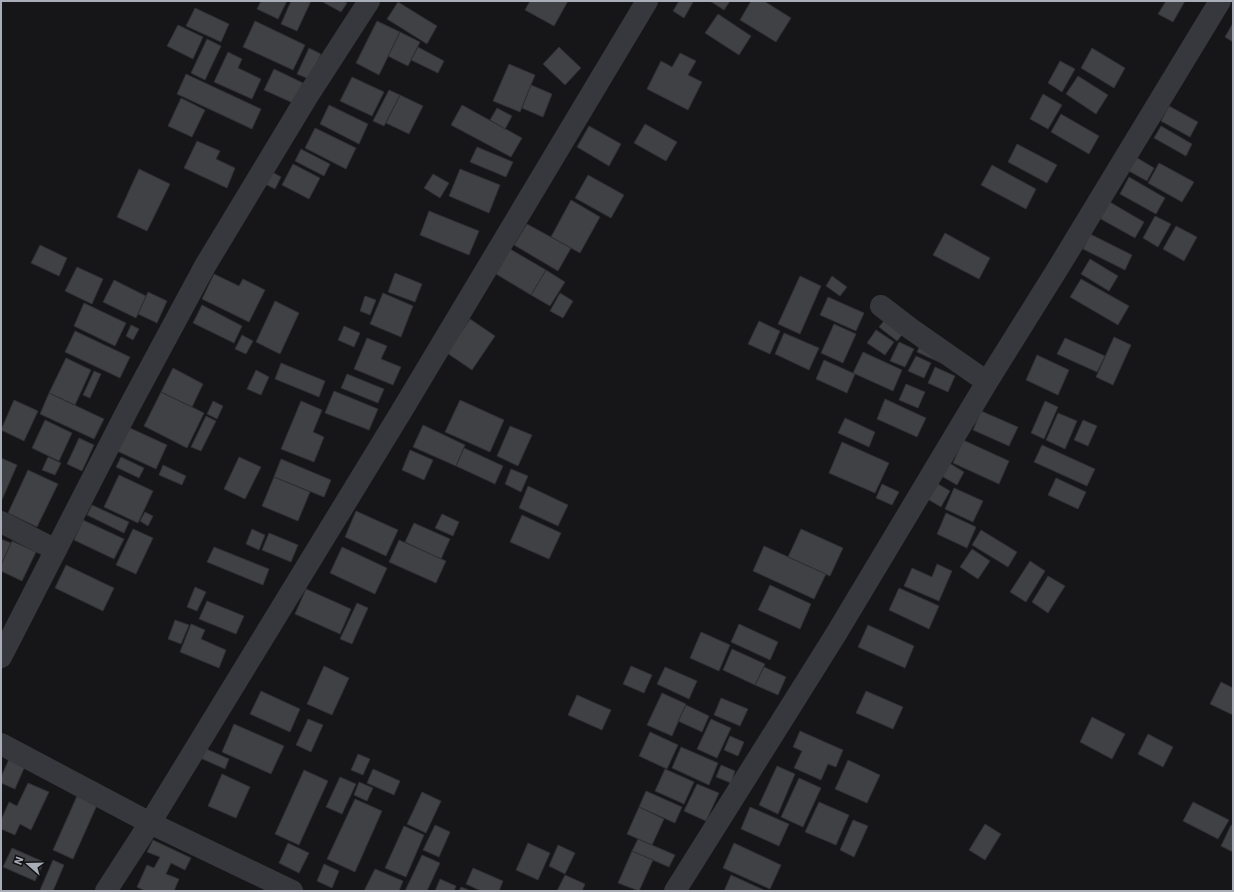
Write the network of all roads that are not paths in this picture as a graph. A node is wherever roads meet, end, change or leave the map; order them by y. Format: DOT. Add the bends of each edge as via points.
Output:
graph roads {
  1 [pos="369,1"];
  2 [pos="647,1"];
  3 [pos="1220,1"];
  4 [pos="881,306"];
  5 [pos="987,382"];
  6 [pos="1,522"];
  7 [pos="56,550"];
  8 [pos="1,657"];
  9 [pos="1,744"];
  10 [pos="150,823"];
  11 [pos="106,891"];
  12 [pos="292,891"];
  13 [pos="675,891"];
  1 -- 7 [label="street" via="307,97 205,266"];
  2 -- 10 [label="street" via="401,412"];
  3 -- 5 [label="street"];
  4 -- 5 [label="street"];
  5 -- 13 [label="street" via="836,634"];
  6 -- 7 [label="street"];
  7 -- 8 [label="street"];
  9 -- 10 [label="street"];
  10 -- 11 [label="street"];
  10 -- 12 [label="street"];
}
